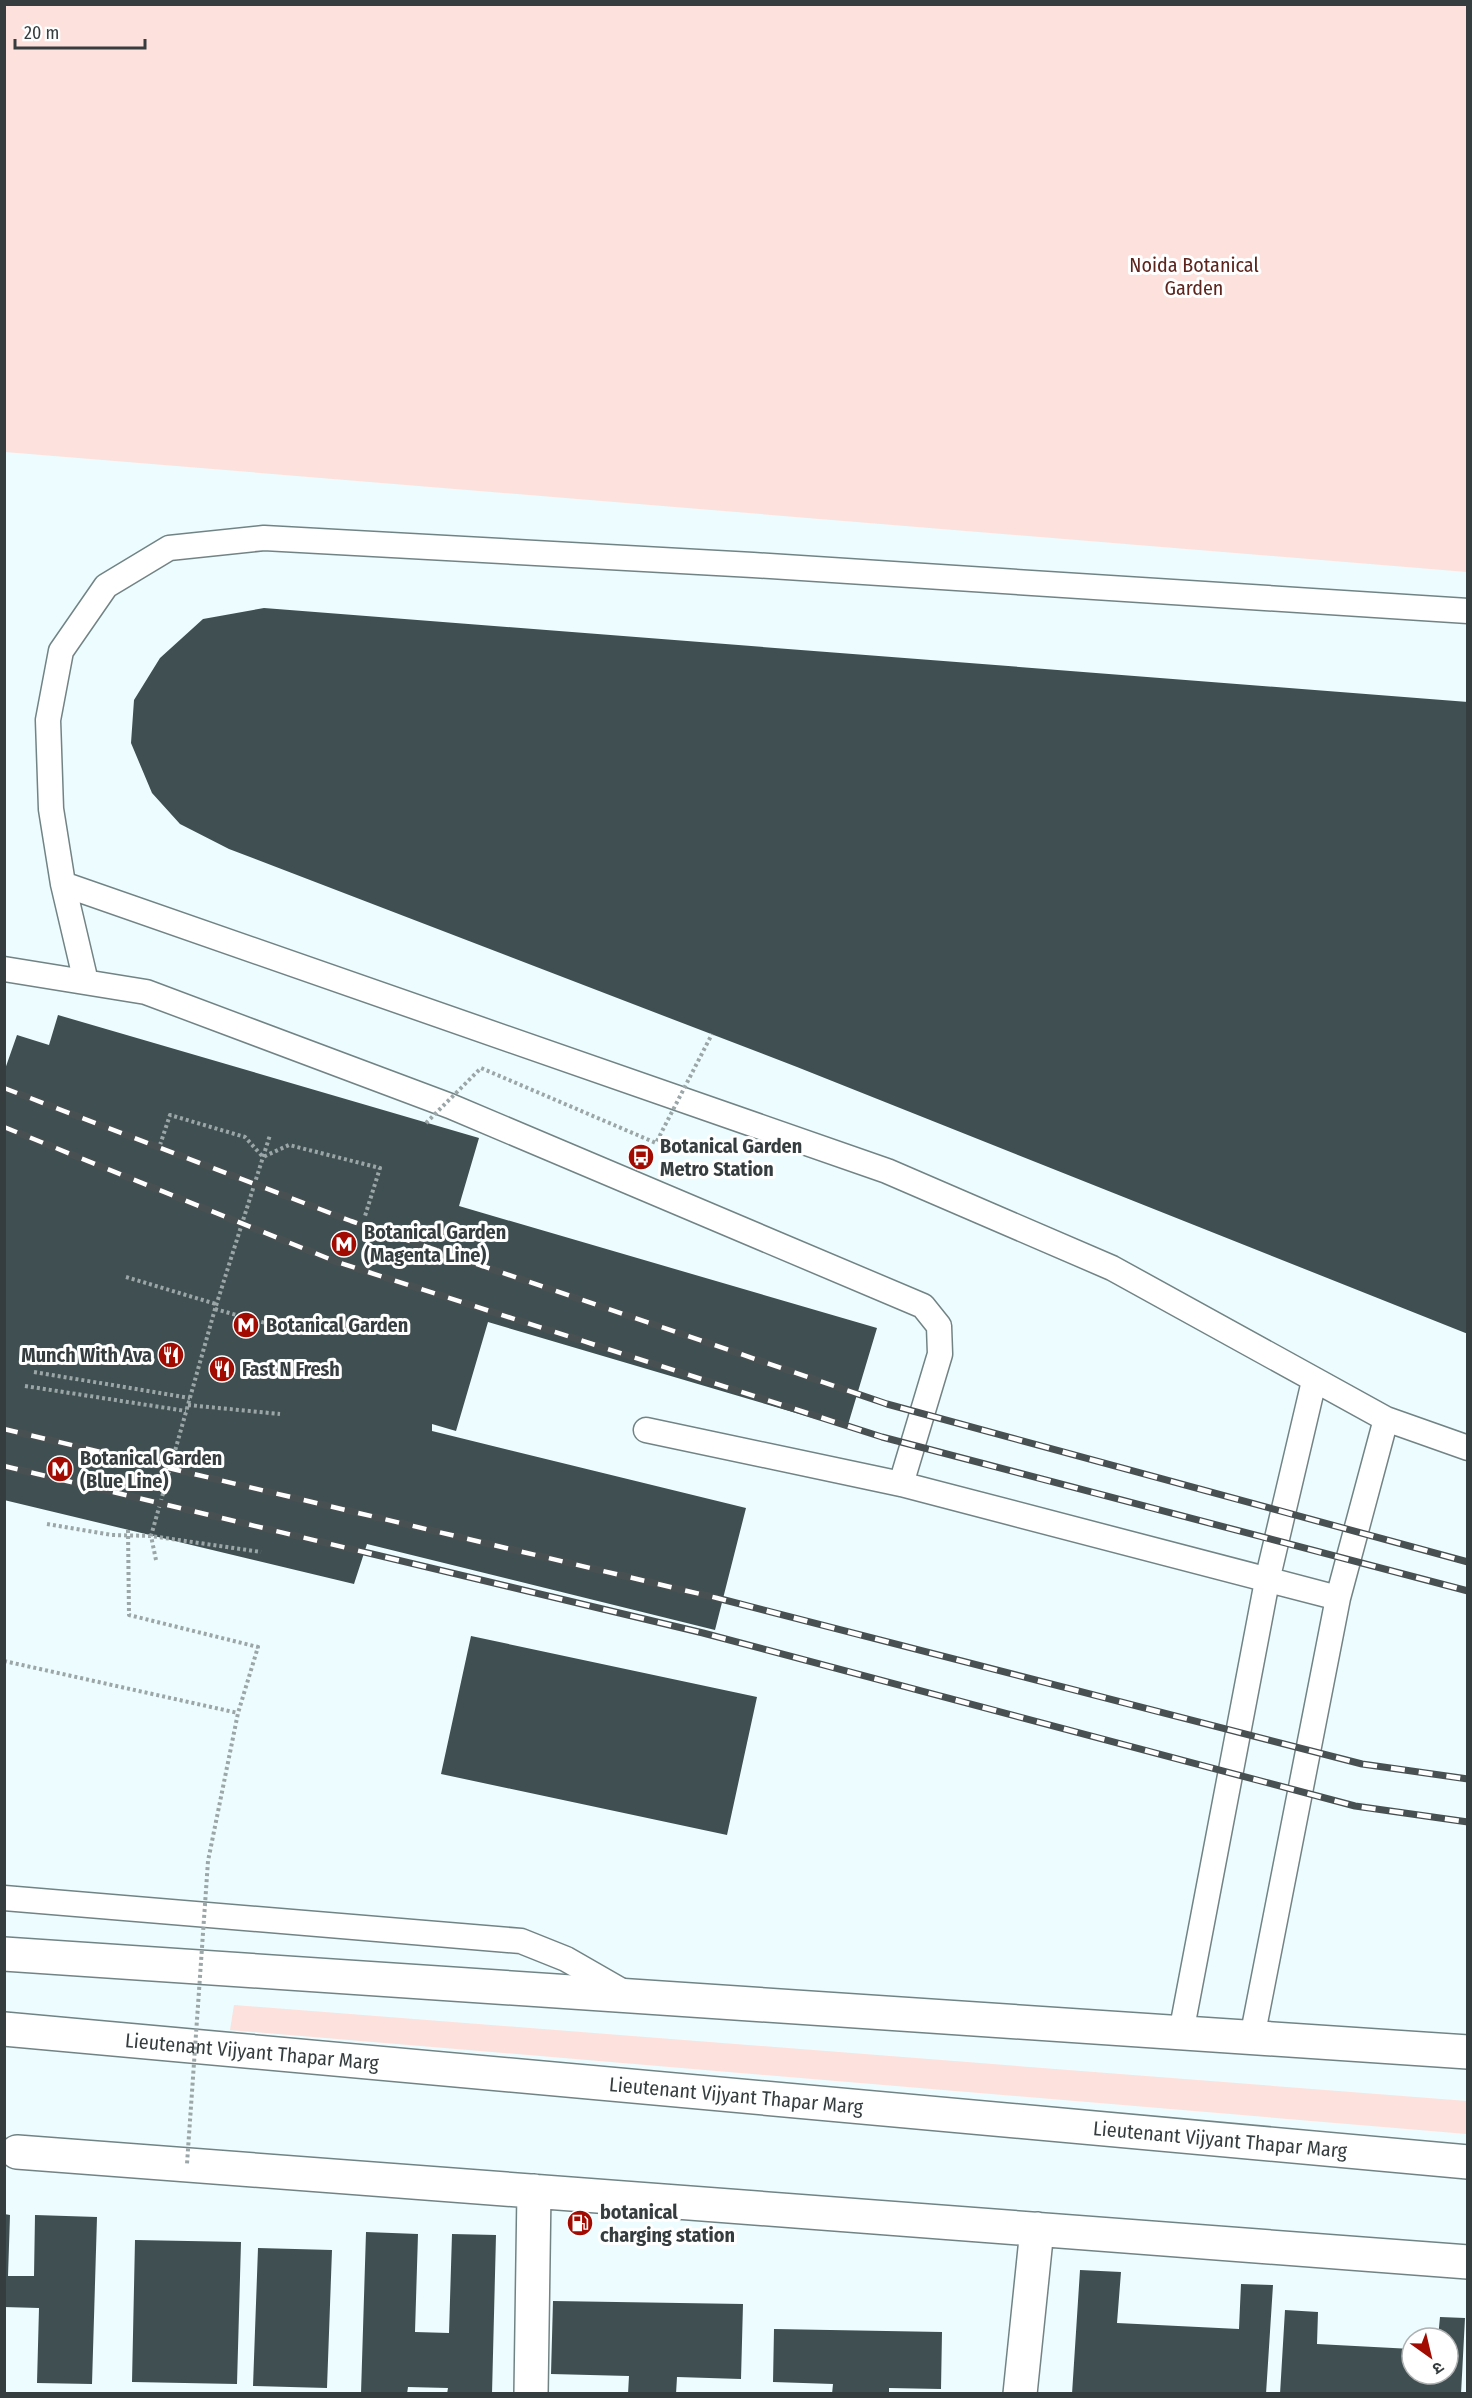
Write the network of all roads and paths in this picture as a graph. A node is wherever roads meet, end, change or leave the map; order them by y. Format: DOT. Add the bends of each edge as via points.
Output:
graph roads {
  1 [pos="1467,610"];
  2 [pos="63,884"];
  3 [pos="4,969"];
  4 [pos="86,982"];
  5 [pos="712,1034"];
  6 [pos="426,1123"];
  7 [pos="270,1135"];
  8 [pos="160,1144"];
  9 [pos="263,1157"];
  10 [pos="365,1216"];
  11 [pos="126,1277"];
  12 [pos="216,1304"];
  13 [pos="215,1310"];
  14 [pos="287,1329"];
  15 [pos="34,1372"];
  16 [pos="1314,1381"];
  17 [pos="25,1386"];
  18 [pos="190,1398"];
  19 [pos="188,1405"];
  20 [pos="186,1411"];
  21 [pos="280,1414"];
  22 [pos="1386,1419"];
  23 [pos="646,1430"];
  24 [pos="1467,1448"];
  25 [pos="901,1484"];
  26 [pos="47,1524"];
  27 [pos="128,1530"];
  28 [pos="151,1536"];
  29 [pos="261,1552"];
  30 [pos="156,1560"];
  31 [pos="1267,1581"];
  32 [pos="1338,1598"];
  33 [pos="4,1661"];
  34 [pos="238,1713"];
  35 [pos="4,1898"];
  36 [pos="4,1954"];
  37 [pos="630,1996"];
  38 [pos="4,2028"];
  39 [pos="1181,2033"];
  40 [pos="1252,2038"];
  41 [pos="1467,2052"];
  42 [pos="17,2152"];
  43 [pos="1467,2162"];
  44 [pos="187,2164"];
  45 [pos="534,2191"];
  46 [pos="1037,2229"];
  47 [pos="1467,2262"];
  48 [pos="531,2394"];
  49 [pos="1020,2394"];
  1 -- 2 [label="lane" via="264,538 168,549 106,586 61,651 48,720 51,809"];
  2 -- 4 [label="lane"];
  2 -- 16 [label="lane" via="887,1171 1112,1268"];
  3 -- 4 [label="lane"];
  4 -- 25 [label="lane" via="147,992 450,1106 922,1306 939,1326 940,1354"];
  5 -- 6 [label="path, bridge" via="656,1143 481,1068"];
  7 -- 9 [label="path"];
  8 -- 9 [label="path" via="170,1115 245,1137"];
  9 -- 10 [label="path" via="289,1145 380,1168"];
  9 -- 12 [label="path"];
  11 -- 12 [label="path"];
  12 -- 13 [label="path"];
  13 -- 14 [label="path"];
  13 -- 18 [label="path"];
  15 -- 18 [label="path"];
  16 -- 22 [label="lane"];
  16 -- 31 [label="lane"];
  17 -- 20 [label="path"];
  18 -- 19 [label="path"];
  19 -- 20 [label="path"];
  19 -- 21 [label="path"];
  20 -- 28 [label="path"];
  22 -- 24 [label="lane"];
  22 -- 32 [label="lane"];
  23 -- 25 [label="lane"];
  25 -- 31 [label="lane"];
  26 -- 28 [label="path" via="112,1535"];
  27 -- 34 [label="path, bridge" via="129,1616 258,1647"];
  28 -- 29 [label="path"];
  28 -- 30 [label="path"];
  31 -- 32 [label="lane"];
  31 -- 39 [label="lane"];
  32 -- 40 [label="lane"];
  33 -- 34 [label="path"];
  34 -- 44 [label="path, bridge" via="208,1861"];
  35 -- 37 [label="lane" via="521,1941 566,1959"];
  36 -- 37 [label="main road"];
  37 -- 39 [label="main road"];
  38 -- 43 [label="main road, Lieutenant Vijyant Thapar Marg"];
  39 -- 40 [label="main road"];
  40 -- 41 [label="main road"];
  42 -- 44 [label="main road"];
  44 -- 45 [label="main road"];
  45 -- 46 [label="main road"];
  45 -- 48 [label="main road"];
  46 -- 47 [label="main road"];
  46 -- 49 [label="main road"];
}
